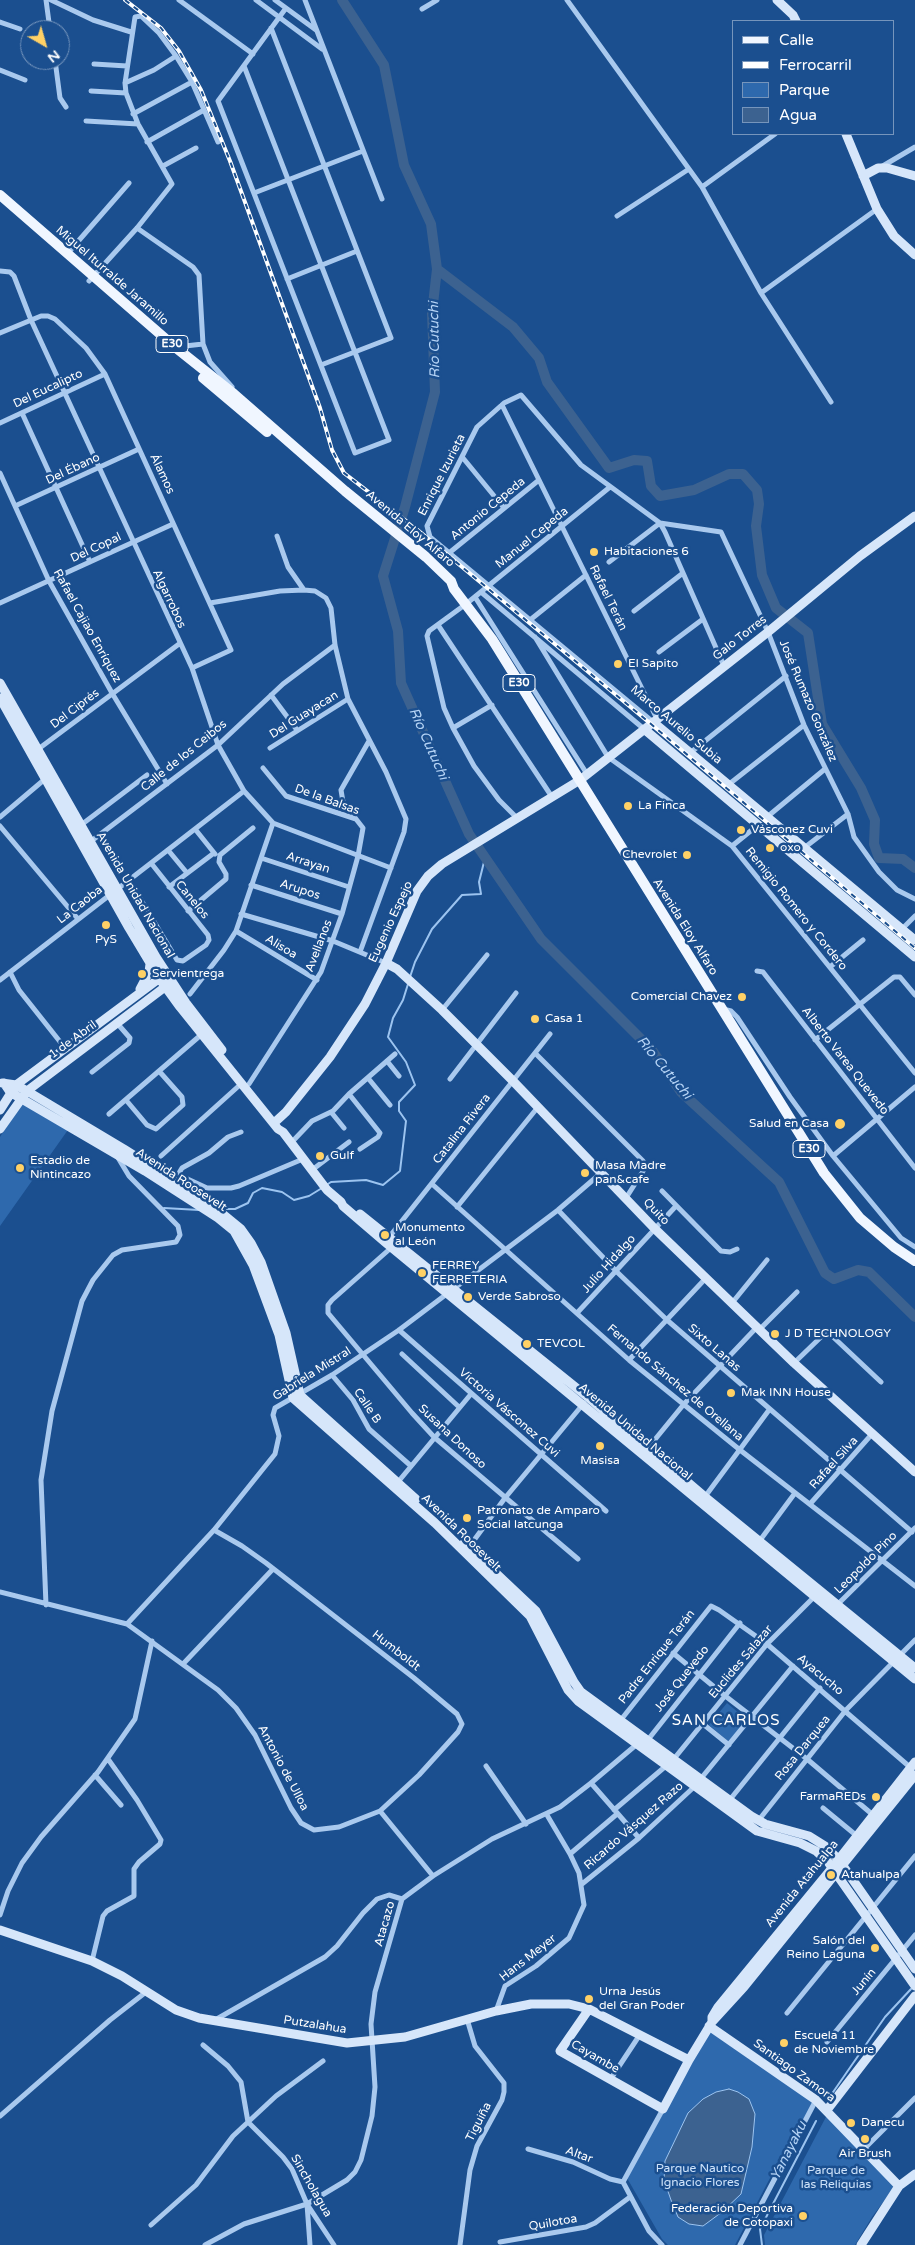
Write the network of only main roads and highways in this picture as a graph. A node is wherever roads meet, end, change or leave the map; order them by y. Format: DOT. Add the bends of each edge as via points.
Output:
graph roads {
  1 [pos="0,195"];
  2 [pos="0,203"];
  3 [pos="66,255"];
  4 [pos="91,279"];
  5 [pos="343,494"];
  6 [pos="915,1260"];
  1 -- 3 [label="main road, Miguel Iturralde Jaramillo / E30"];
  2 -- 3 [label="main road, Miguel Iturralde Jaramillo / E30"];
  3 -- 4 [label="main road, Miguel Iturralde Jaramillo / E30"];
  4 -- 5 [label="main road, Miguel Iturralde Jaramillo / E30"];
  4 -- 5 [label="main road, Miguel Iturralde Jaramillo / E30" via="234,394"];
  5 -- 6 [label="main road, Avenida Eloy Alfaro / E30" via="452,581 454,589 492,639 583,777 828,1179 860,1218"];
}
